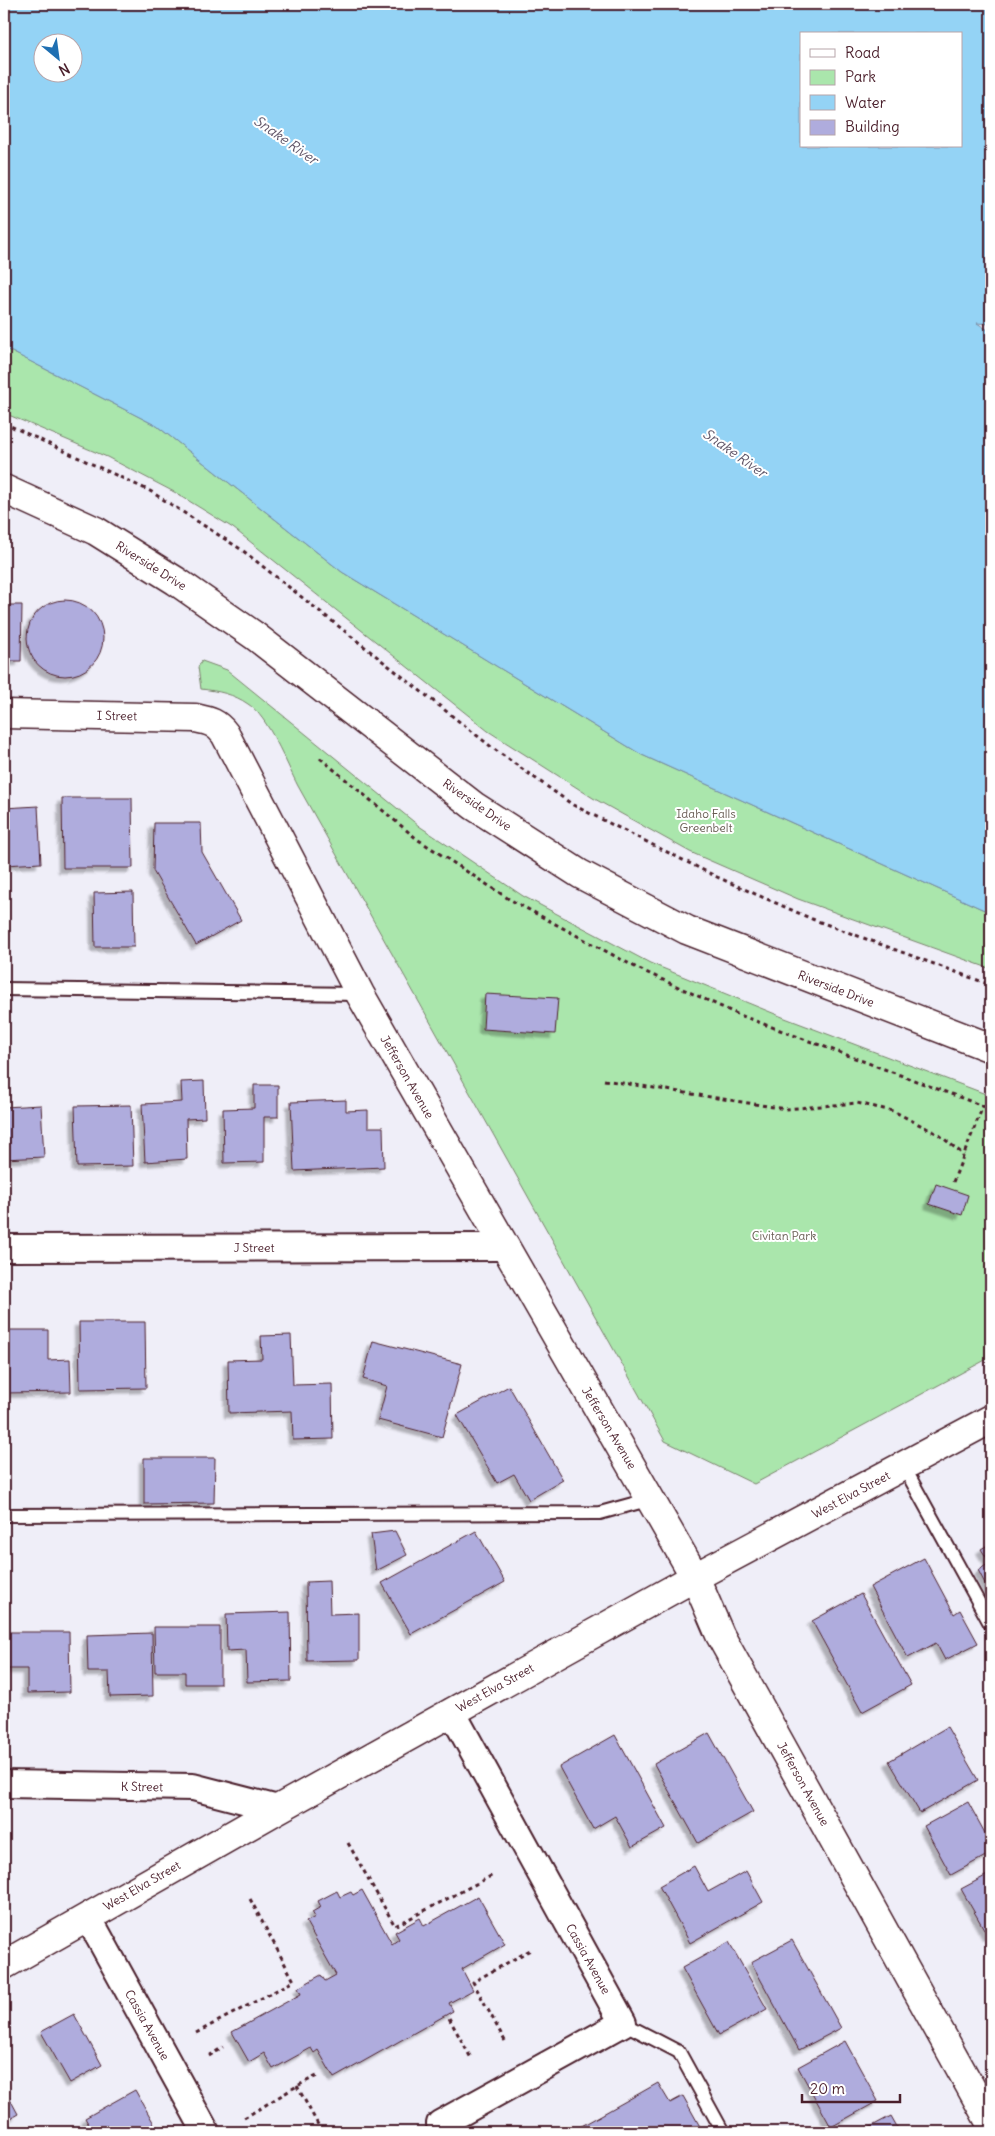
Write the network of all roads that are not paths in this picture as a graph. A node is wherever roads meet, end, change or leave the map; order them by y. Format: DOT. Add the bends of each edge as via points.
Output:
graph roads {
  1 [pos="4,488"];
  2 [pos="4,714"];
  3 [pos="225,734"];
  4 [pos="4,989"];
  5 [pos="360,994"];
  6 [pos="991,1048"];
  7 [pos="4,1248"];
  8 [pos="505,1248"];
  9 [pos="991,1418"];
  10 [pos="904,1467"];
  11 [pos="651,1499"];
  12 [pos="4,1516"];
  13 [pos="695,1577"];
  14 [pos="991,1625"];
  15 [pos="452,1712"];
  16 [pos="4,1784"];
  17 [pos="278,1809"];
  18 [pos="88,1917"];
  19 [pos="4,1966"];
  20 [pos="623,2023"];
  21 [pos="991,2124"];
  22 [pos="436,2129"];
  23 [pos="206,2132"];
  24 [pos="723,2132"];
  1 -- 6 [label="street, Riverside Drive" via="96,531 176,581 255,636 474,806 580,874 687,930"];
  2 -- 3 [label="street, I Street" via="195,718 218,725"];
  3 -- 5 [label="street, Jefferson Avenue"];
  4 -- 5 [label="lane"];
  5 -- 8 [label="street, Jefferson Avenue"];
  7 -- 8 [label="street, J Street"];
  8 -- 11 [label="street, Jefferson Avenue"];
  9 -- 10 [label="street, West Elva Street"];
  10 -- 13 [label="street, West Elva Street"];
  10 -- 14 [label="lane"];
  11 -- 12 [label="lane" via="600,1513"];
  11 -- 13 [label="street, Jefferson Avenue"];
  13 -- 15 [label="street, West Elva Street"];
  13 -- 21 [label="street, Jefferson Avenue" via="720,1635"];
  15 -- 17 [label="street, West Elva Street"];
  15 -- 20 [label="street, Cassia Avenue"];
  16 -- 17 [label="street, K Street" via="193,1787"];
  17 -- 18 [label="street, West Elva Street"];
  18 -- 19 [label="street, West Elva Street"];
  18 -- 23 [label="street, Cassia Avenue"];
  20 -- 22 [label="street"];
  20 -- 24 [label="lane" via="679,2052"];
}
